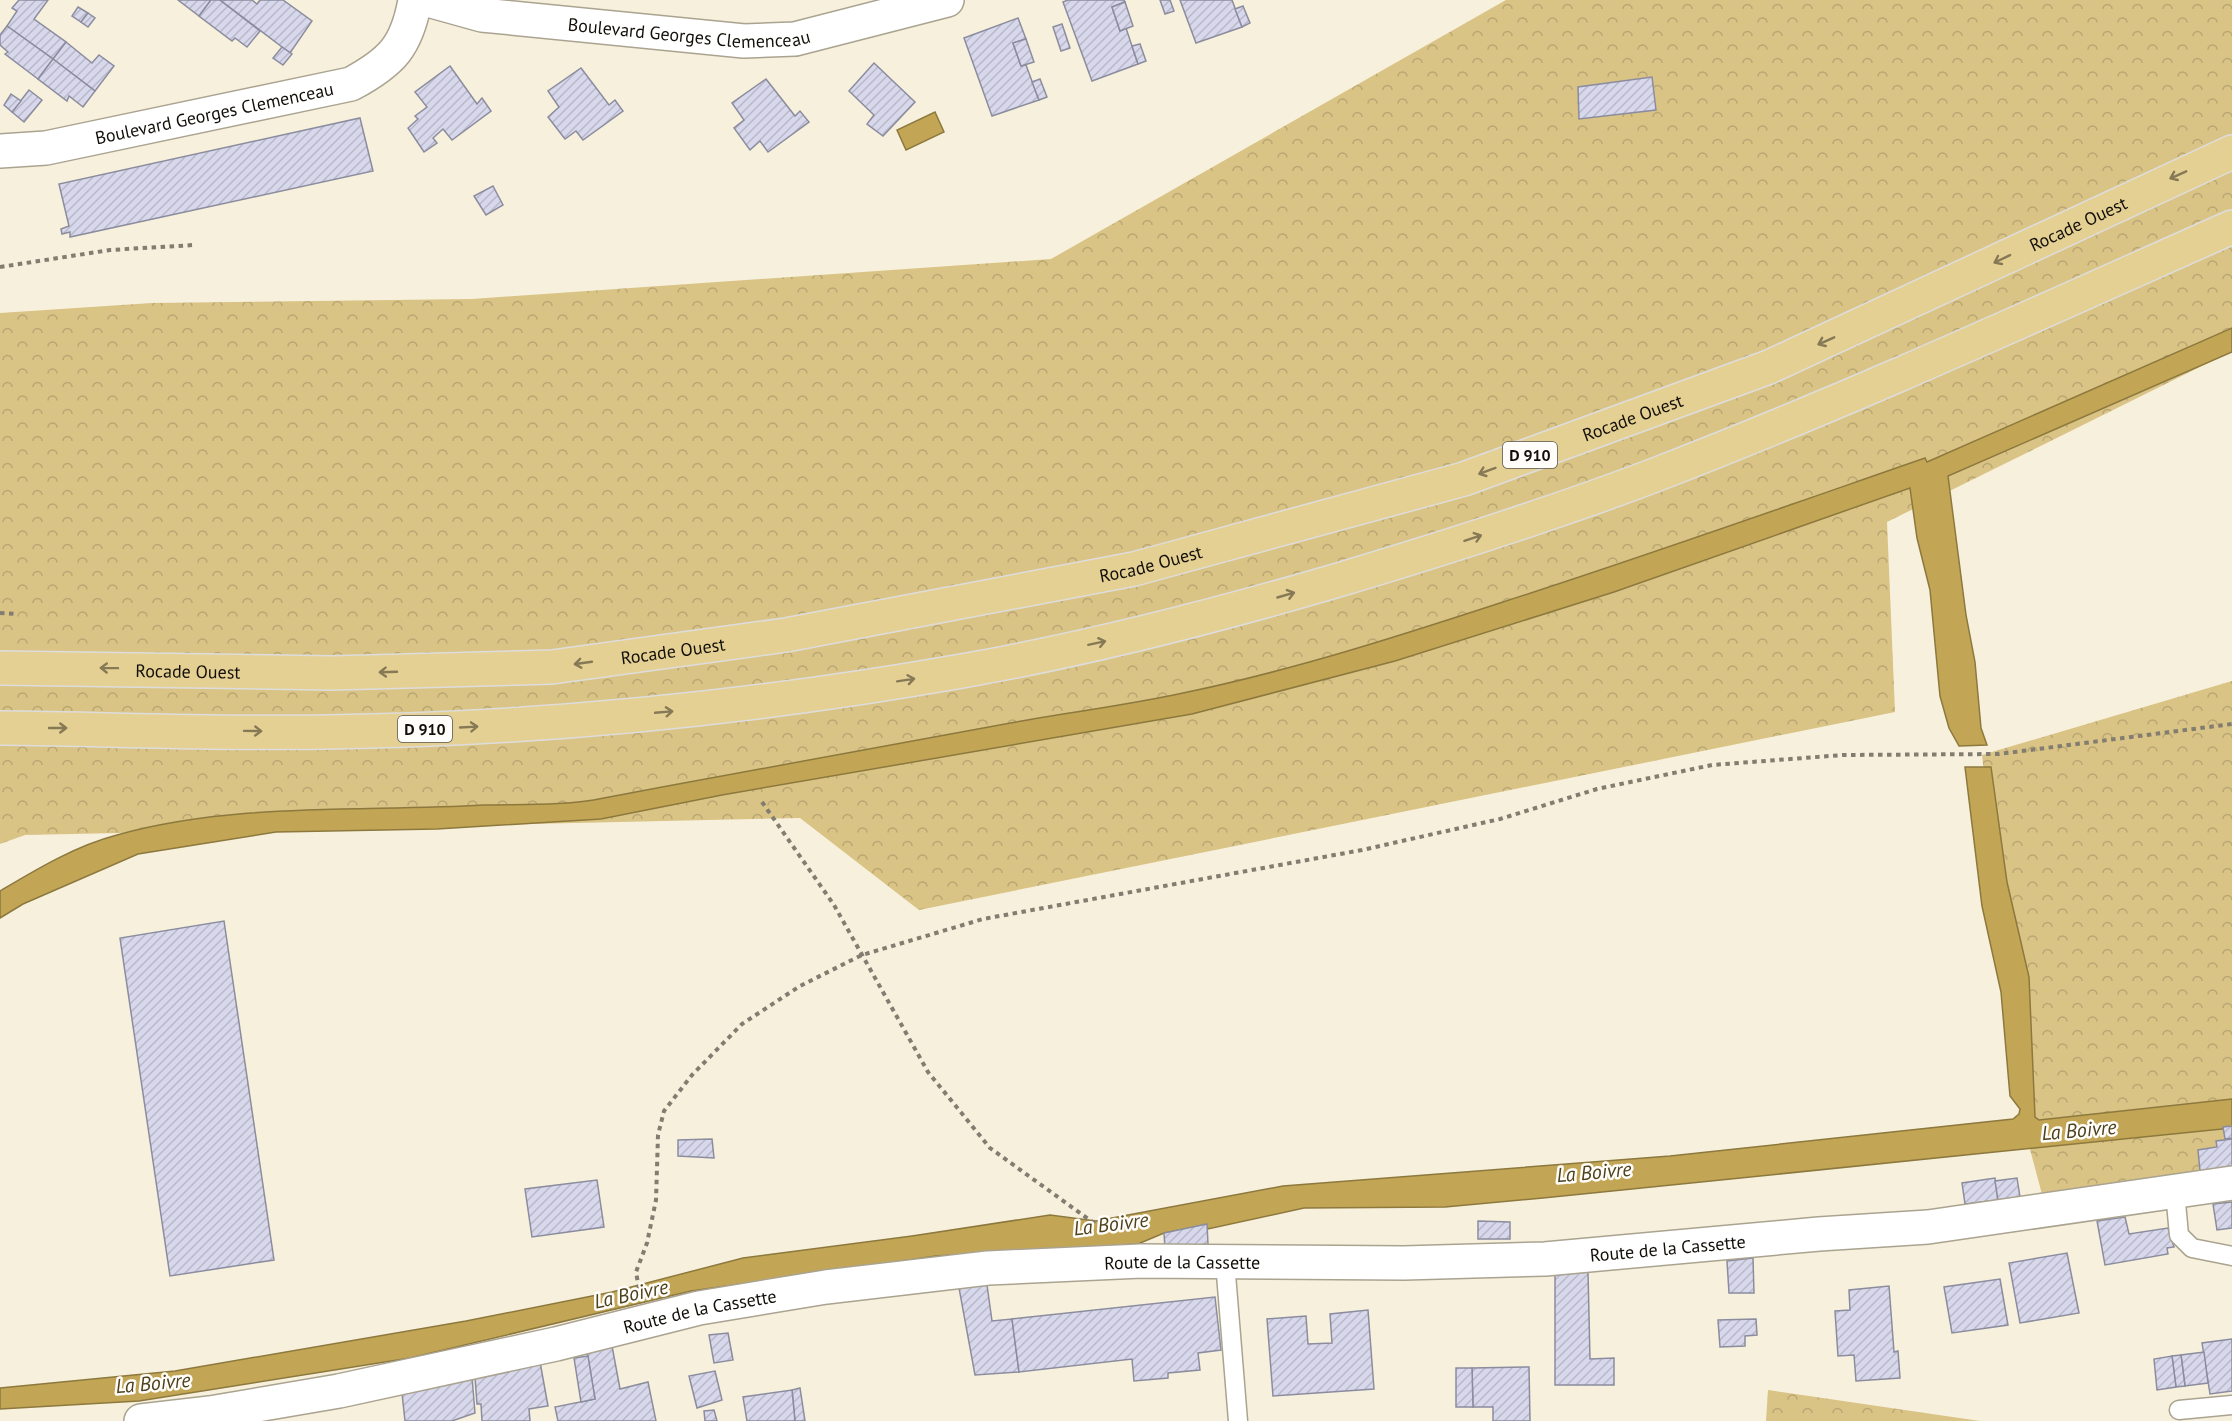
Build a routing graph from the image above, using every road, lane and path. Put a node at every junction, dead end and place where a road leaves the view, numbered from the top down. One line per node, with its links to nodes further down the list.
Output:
1 (415, 0): 4 (street, Boulevard Georges Clemenceau)
2 (428, 0): 3 (street, Boulevard Georges Clemenceau)
3 (947, 0)
4 (0, 151)
5 (2232, 152): 11 (main road, Rocade Ouest / D 910, one-way to 11)
6 (2232, 227): 13 (main road, D 910, one-way to 6)
7 (194, 245): 8 (path)
8 (0, 269)
9 (0, 614): 10 (path)
10 (16, 614)
11 (0, 668)
12 (2232, 724): 15 (path)
13 (0, 728)
14 (762, 802): 15 (path)
15 (862, 955): 18 (path); 21 (path)
16 (2232, 1183): 17 (street, Route de la Cassette)
17 (2175, 1192): 19 (lane); 20 (street, Route de la Cassette)
18 (1084, 1216)
19 (2232, 1256)
20 (1225, 1262): 24 (street, Route de la Cassette); 26 (lane)
21 (636, 1272)
22 (2232, 1405): 23 (lane)
23 (2180, 1410)
24 (233, 1415): 25 (street, Route de la Cassette)
25 (141, 1421)
26 (1238, 1421)

